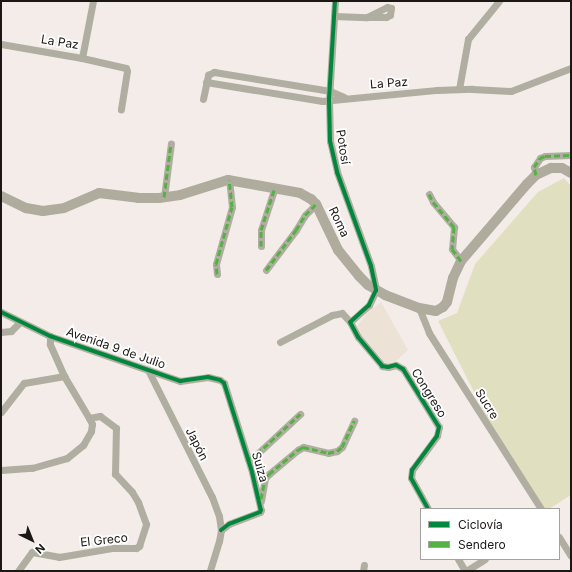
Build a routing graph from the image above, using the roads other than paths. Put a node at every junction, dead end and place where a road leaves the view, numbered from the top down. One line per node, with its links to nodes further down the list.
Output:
1 (93, 1): 7 (street, La Paz)
2 (335, 1): 4 (street, Potosí)
3 (499, 1): 10 (street)
4 (334, 16): 5 (street); 11 (street, Potosí)
5 (367, 17)
6 (1, 44): 7 (street, La Paz)
7 (82, 58): 15 (street)
8 (571, 68): 10 (street, La Paz)
9 (206, 82): 11 (street); 13 (street); 14 (street, La Paz)
10 (459, 89): 12 (street, La Paz)
11 (330, 91): 12 (street); 14 (street, Potosí)
12 (344, 97): 14 (street, La Paz)
13 (203, 99)
14 (329, 100): 30 (street, Potosí)
15 (122, 110)
16 (171, 142): 24 (street)
17 (571, 155): 19 (street)
18 (571, 173): 19 (main road)
19 (536, 175): 27 (main road, Roma)
20 (229, 180): 21 (main road, Roma); 24 (main road, Roma); 29 (street)
21 (274, 187): 25 (main road, Roma); 26 (street)
22 (429, 194): 27 (street)
23 (1, 196): 24 (main road, Roma)
24 (164, 197)
25 (316, 204): 28 (street); 30 (main road, Roma)
26 (261, 246)
27 (461, 261): 31 (main road, Roma)
28 (266, 270)
29 (217, 274)
30 (376, 290): 31 (main road, Roma); 34 (street)
31 (419, 308): 49 (street, Sucre)
32 (1, 312): 33 (street, Avenida 9 de Julio)
33 (20, 322): 35 (street); 36 (street, Avenida 9 de Julio)
34 (350, 322): 37 (street); 48 (street, Congreso)
35 (1, 332)
36 (50, 336): 38 (street, Avenida 9 de Julio); 39 (street)
37 (280, 342)
38 (148, 370): 40 (street, Avenida 9 de Julio); 50 (street, Japón)
39 (64, 376): 41 (street); 43 (street)
40 (226, 386): 45 (street, Suiza)
41 (1, 412)
42 (300, 414): 45 (street)
43 (90, 418): 46 (street); 55 (street, El Greco)
44 (354, 421): 47 (street)
45 (248, 459): 47 (street, Suiza)
46 (1, 470)
47 (260, 505): 50 (street)
48 (427, 508)
49 (540, 508)
50 (221, 530): 56 (street)
51 (560, 539): 52 (street)
52 (571, 556)
53 (459, 560): 57 (street)
54 (483, 560): 57 (street)
55 (18, 571)
56 (210, 571)
57 (466, 571)

